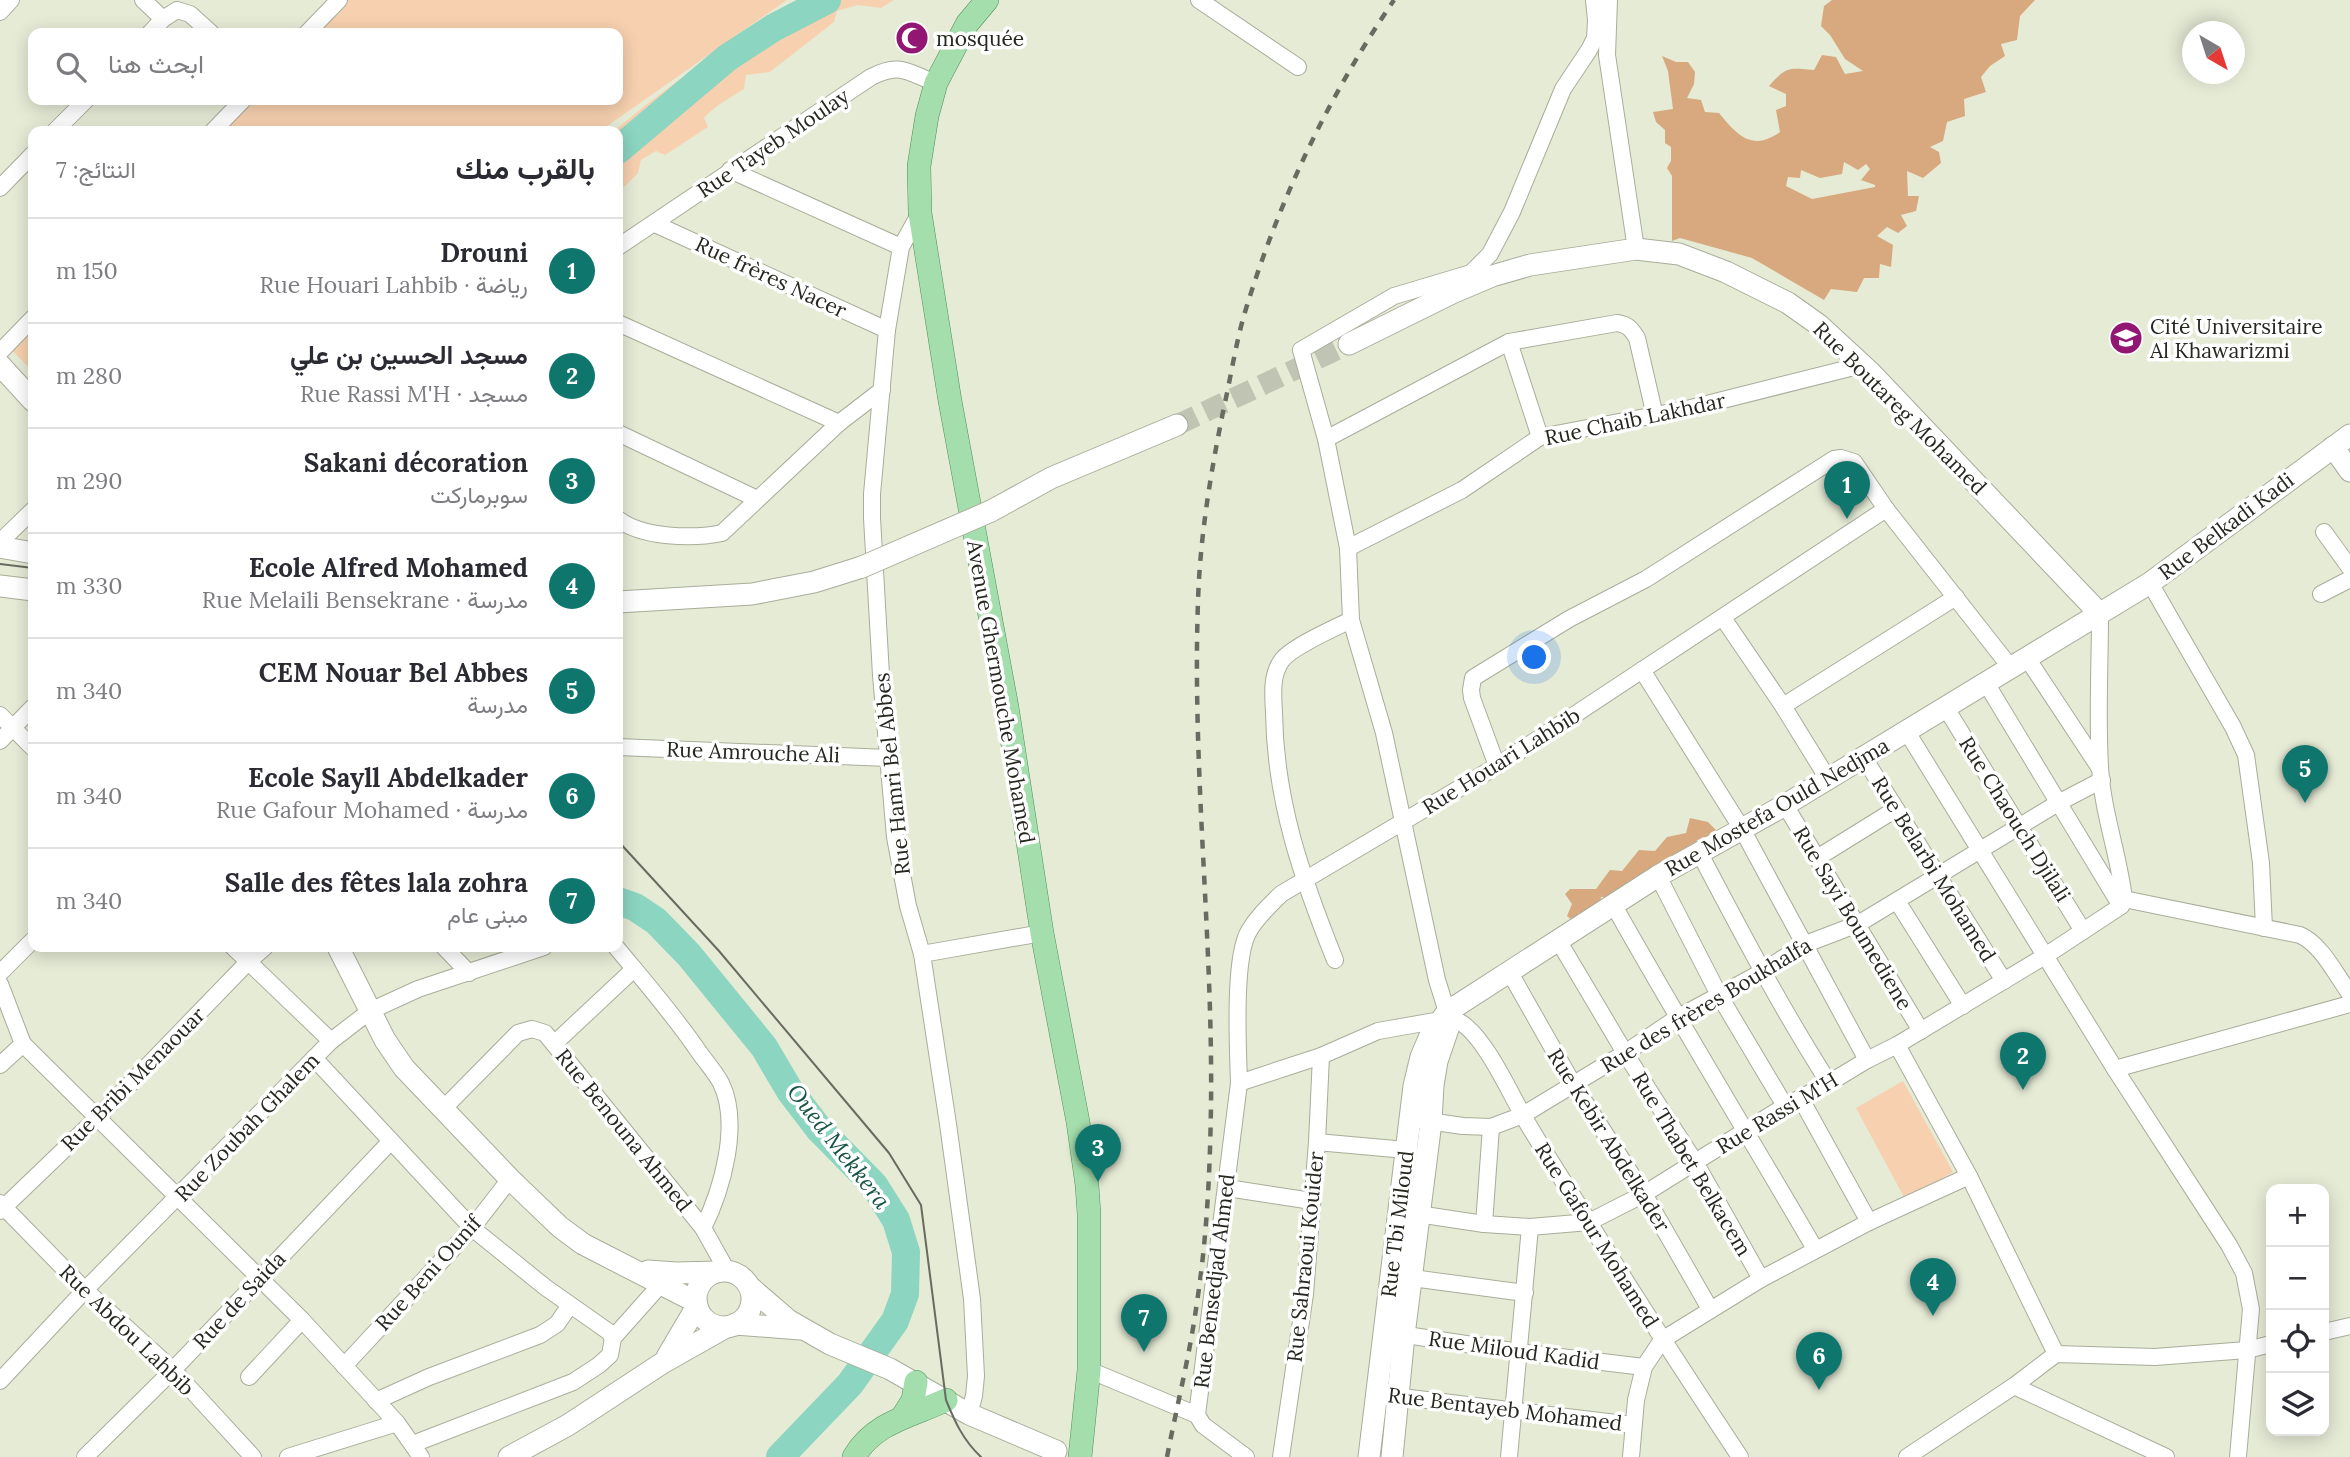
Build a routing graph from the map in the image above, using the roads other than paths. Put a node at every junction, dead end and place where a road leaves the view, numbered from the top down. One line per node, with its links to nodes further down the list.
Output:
1 (12, 0): 8 (street)
2 (143, 0): 9 (street)
3 (988, 0): 15 (main road, Avenue Ghermouche Mohamed)
4 (1594, 0): 13 (street)
5 (1609, 0): 13 (street)
6 (1202, 1): 14 (street)
7 (335, 2): 12 (street)
8 (0, 12)
9 (168, 16): 10 (street); 11 (street)
10 (155, 28)
11 (205, 28)
12 (312, 28)
13 (1598, 41): 28 (street); 44 (street)
14 (1298, 67)
15 (936, 83): 22 (street, Rue Tayeb Moulay); 24 (main road, Avenue Ghermouche Mohamed)
16 (81, 105): 18 (street)
17 (238, 105): 19 (street)
18 (60, 126)
19 (218, 126)
20 (28, 157): 21 (street)
21 (6, 170): 23 (street)
22 (730, 170): 25 (street, Rue Tayeb Moulay); 27 (street)
23 (0, 188)
24 (920, 213): 27 (street, Rue Hamri Bel Abbes); 101 (main road, Avenue Ghermouche Mohamed)
25 (655, 224): 26 (street, Rue Tayeb Moulay); 31 (street, Rue frères Nacer)
26 (623, 244)
27 (901, 247): 31 (street, Rue Hamri Bel Abbes)
28 (1636, 249): 33 (main road, Rue Boutareg Mohamed); 36 (main road, Rue Boutareg Mohamed)
29 (28, 323): 34 (street)
30 (623, 325): 40 (street)
31 (887, 330): 37 (street, Rue Hamri Bel Abbes)
32 (1509, 342): 39 (street); 43 (street); 44 (street)
33 (1349, 344)
34 (0, 352)
35 (0, 365): 38 (main road)
36 (1862, 365): 39 (street, Rue Chaib Lakhdar); 63 (main road, Rue Boutareg Mohamed)
37 (882, 390): 40 (street); 78 (street, Rue Hamri Bel Abbes)
38 (28, 396)
39 (1655, 416): 43 (street, Rue Chaib Lakhdar)
40 (839, 423): 47 (street)
41 (1177, 425): 62 (main road, bridge)
42 (623, 435): 47 (street)
43 (1540, 437): 53 (street, Rue Chaib Lakhdar)
44 (1326, 439): 53 (street)
45 (2341, 441): 46 (main road); 57 (main road, Rue Belkadi Kadi)
46 (2350, 471)
47 (757, 499): 50 (street)
48 (1886, 509): 61 (street); 64 (street, Rue Houari Lahbib); 80 (street)
49 (28, 515): 52 (street)
50 (623, 522)
51 (2324, 532): 55 (street)
52 (0, 545): 54 (main road)
53 (1348, 548): 65 (street)
54 (28, 552)
55 (2350, 568)
56 (2350, 579): 60 (street)
57 (2150, 583): 63 (main road, Rue Belkadi Kadi); 99 (street)
58 (0, 586): 59 (main road)
59 (28, 589)
60 (2321, 594)
61 (1956, 597): 66 (street); 69 (street)
62 (623, 603)
63 (2100, 614): 66 (main road, Rue Mostefa Ould Nedjma); 81 (street)
64 (1723, 618): 67 (street, Rue Houari Lahbib); 69 (street)
65 (1350, 620): 86 (street); 94 (street)
66 (2019, 663): 68 (main road, Rue Mostefa Ould Nedjma); 81 (street)
67 (1642, 670): 80 (street, Rue Houari Lahbib); 88 (street)
68 (1986, 683): 70 (main road, Rue Mostefa Ould Nedjma); 83 (street)
69 (1783, 706): 82 (street)
70 (1946, 708): 74 (main road, Rue Mostefa Ould Nedjma); 87 (street, Rue Chaouch Djilali)
71 (28, 712): 73 (street)
72 (0, 715): 73 (street)
73 (12, 728): 75 (street); 76 (street)
74 (1907, 732): 79 (main road, Rue Mostefa Ould Nedjma); 89 (street)
75 (0, 741)
76 (28, 743)
77 (623, 747): 78 (street, Rue Amrouche Ali)
78 (888, 758): 111 (street, Rue Hamri Bel Abbes)
79 (1864, 758): 82 (main road, Rue Mostefa Ould Nedjma); 85 (street, Rue Belarbi Mohamed)
80 (1497, 766): 86 (street, Rue Houari Lahbib)
81 (2101, 774): 83 (street, Rue des frères Boukhalfa); 96 (street)
82 (1828, 779): 84 (main road, Rue Mostefa Ould Nedjma)
83 (2058, 803): 87 (street, Rue des frères Boukhalfa); 96 (street)
84 (1785, 805): 88 (main road, Rue Mostefa Ould Nedjma); 91 (street, Rue Sayi Boumediene)
85 (1896, 809): 91 (street); 93 (street, Rue Belarbi Mohamed)
86 (1404, 821): 94 (street, Rue Houari Lahbib); 127 (street)
87 (2020, 826): 89 (street, Rue des frères Boukhalfa); 100 (street, Rue Chaouch Djilali)
88 (1742, 829): 90 (main road, Rue Mostefa Ould Nedjma); 104 (street)
89 (1980, 851): 93 (street, Rue des frères Boukhalfa); 112 (street)
90 (1699, 852): 92 (main road, Rue Mostefa Ould Nedjma); 117 (street)
91 (1817, 858): 98 (street, Rue Sayi Boumediene)
92 (1658, 876): 97 (main road, Rue Mostefa Ould Nedjma); 123 (street)
93 (1937, 877): 95 (street, Rue des frères Boukhalfa); 120 (street, Rue Belarbi Mohamed)
94 (1304, 882): 113 (street); 140 (street, Rue Houari Lahbib)
95 (1897, 901): 98 (street, Rue des frères Boukhalfa); 125 (street)
96 (2122, 902): 99 (street); 100 (street, Rue Rassi M'H)
97 (1613, 904): 102 (main road, Rue Mostefa Ould Nedjma); 128 (street)
98 (1857, 925): 104 (street, Rue des frères Boukhalfa); 129 (street, Rue Sayi Boumediene)
99 (2264, 928): 122 (street)
100 (2083, 931): 112 (street, Rue Rassi M'H)
101 (1042, 933): 111 (street); 200 (main road, Avenue Ghermouche Mohamed)
102 (1559, 940): 116 (main road, Rue Mostefa Ould Nedjma); 134 (street, Rue Thabet Belkacem)
103 (28, 945): 118 (street)
104 (1803, 945): 117 (street, Rue des frères Boukhalfa); 137 (street)
105 (238, 952): 114 (street)
106 (259, 952): 114 (street, Rue Bribi Menaouar)
107 (340, 952): 126 (main road)
108 (449, 952): 119 (street)
109 (530, 952): 119 (street, Rue Zoubah Ghalem)
110 (620, 952): 115 (street)
111 (922, 954): 210 (street, Rue Hamri Bel Abbes)
112 (2045, 956): 120 (street, Rue Rassi M'H); 139 (street)
113 (1335, 960)
114 (248, 962): 130 (street); 147 (street, Rue Bribi Menaouar)
115 (634, 969): 131 (street); 170 (street)
116 (1508, 971): 127 (main road, Rue Mostefa Ould Nedjma); 142 (street, Rue Kebir Abdelkader)
117 (1762, 972): 123 (street, Rue des frères Boukhalfa); 141 (street)
118 (0, 973)
119 (469, 973): 126 (street, Rue Zoubah Ghalem)
120 (2004, 981): 125 (street, Rue Rassi M'H)
121 (0, 984): 132 (street)
122 (2350, 994)
123 (1719, 995): 128 (street, Rue des frères Boukhalfa); 144 (street)
124 (2350, 1004): 139 (street)
125 (1962, 1006): 129 (street, Rue Rassi M'H)
126 (370, 1011): 130 (street, Rue Zoubah Ghalem); 145 (main road)
127 (1449, 1014): 135 (street); 146 (street, Rue Gafour Mohamed); 148 (main road, Rue Tbi Miloud); 149 (main road)
128 (1677, 1018): 134 (street, Rue des frères Boukhalfa); 151 (street)
129 (1921, 1031): 133 (street, Rue Rassi M'H)
130 (331, 1041): 136 (street, Rue Zoubah Ghalem)
131 (555, 1043): 145 (street, Rue Benouna Ahmed); 170 (street, Rue Benouna Ahmed)
132 (23, 1044): 138 (street); 147 (street)
133 (1897, 1045): 137 (street, Rue Rassi M'H); 156 (street)
134 (1625, 1053): 142 (street, Rue des frères Boukhalfa); 155 (street, Rue Thabet Belkacem)
135 (1321, 1056): 140 (street); 153 (street, Rue Sahraoui Kouider)
136 (314, 1058): 152 (street); 160 (street, Rue Zoubah Ghalem)
137 (1867, 1060): 141 (street, Rue Rassi M'H)
138 (0, 1065)
139 (2115, 1069): 193 (street)
140 (1239, 1083): 158 (street, Rue Bensedjad Ahmed)
141 (1829, 1083): 143 (street, Rue Rassi M'H)
142 (1573, 1084): 146 (street, Rue des frères Boukhalfa); 159 (street, Rue Kebir Abdelkader)
143 (1801, 1099): 144 (street, Rue Rassi M'H); 165 (street)
144 (1785, 1107): 151 (street, Rue Rassi M'H)
145 (444, 1108): 157 (main road)
146 (1523, 1115): 150 (street, Rue des frères Boukhalfa); 166 (street, Rue Gafour Mohamed)
147 (97, 1117): 160 (street); 162 (street, Rue Bribi Menaouar)
148 (1409, 1119): 149 (street, Rue des frères Boukhalfa); 154 (main road, Rue Tbi Miloud)
149 (1431, 1122): 150 (street, Rue des frères Boukhalfa); 164 (main road)
150 (1491, 1127): 167 (street)
151 (1745, 1129): 155 (street, Rue Rassi M'H); 171 (street)
152 (391, 1141): 168 (street); 174 (street, Rue de Saida)
153 (1317, 1142): 154 (street); 161 (street, Rue Sahraoui Kouider)
154 (1406, 1150): 163 (main road, Rue Tbi Miloud)
155 (1695, 1162): 159 (street, Rue Rassi M'H); 176 (street, Rue Thabet Belkacem)
156 (1969, 1176): 165 (street); 195 (street)
157 (510, 1179): 168 (street, Rue Beni Ounif); 172 (main road)
158 (1227, 1188): 161 (street); 211 (street, Rue Bensedjad Ahmed)
159 (1644, 1194): 166 (street, Rue Rassi M'H); 183 (street, Rue Kebir Abdelkader)
160 (178, 1198): 174 (street); 179 (street, Rue Zoubah Ghalem)
161 (1312, 1201): 224 (street, Rue Sahraoui Kouider)
162 (1, 1207): 179 (street, Rue Abdou Lahbib)
163 (1399, 1211): 164 (street, Rue Rassi M'H); 189 (main road, Rue Tbi Miloud)
164 (1421, 1214): 167 (street, Rue Rassi M'H); 175 (main road)
165 (1869, 1222): 171 (street)
166 (1589, 1223): 169 (street, Rue Rassi M'H); 191 (street, Rue Gafour Mohamed)
167 (1484, 1224): 169 (street, Rue Rassi M'H)
168 (472, 1227): 182 (street); 197 (street, Rue Beni Ounif)
169 (1531, 1227): 180 (street)
170 (703, 1228): 173 (street, Rue Benouna Ahmed)
171 (1815, 1249): 176 (street)
172 (635, 1269): 173 (main road); 177 (main road)
173 (722, 1271): 178 (main road); 181 (main road)
174 (259, 1277): 184 (street); 199 (street, Rue de Saida)
175 (1412, 1278): 180 (street); 189 (main road)
176 (1760, 1279): 183 (street)
177 (661, 1284): 181 (main road); 190 (street)
178 (751, 1288): 185 (main road); 187 (main road)
179 (85, 1290): 199 (street, Rue Abdou Lahbib); 202 (street, Rue Zoubah Ghalem)
180 (1525, 1293): 194 (street)
181 (697, 1304): 185 (main road); 196 (main road)
182 (570, 1305): 190 (street); 208 (street)
183 (1710, 1309): 191 (street)
184 (302, 1320): 197 (street); 201 (street)
185 (731, 1325): 187 (main road); 196 (main road)
186 (2350, 1325): 188 (street)
187 (802, 1329): 203 (main road)
188 (2329, 1331)
189 (1394, 1334): 194 (street, Rue Miloud Kadid); 205 (main road, Rue Tbi Miloud); 206 (main road)
190 (613, 1338): 215 (street)
191 (1662, 1340): 198 (street); 228 (street, Rue Gafour Mohamed)
192 (2266, 1345): 193 (street)
193 (2247, 1350): 195 (street); 231 (street)
194 (1519, 1352): 198 (street, Rue Miloud Kadid); 209 (street)
195 (2056, 1354): 204 (street)
196 (664, 1362): 221 (main road)
197 (344, 1366): 208 (street)
198 (1644, 1367): 214 (street)
199 (173, 1370): 218 (street, Rue de Saida); 219 (street, Rue Abdou Lahbib)
200 (1089, 1370): 211 (street); 216 (main road, Avenue Ghermouche Mohamed)
201 (249, 1377)
202 (0, 1381)
203 (916, 1382): 207 (main road); 212 (main road)
204 (2014, 1386): 229 (street); 230 (street)
205 (1377, 1394): 206 (street, Rue Bentayeb Mohamed); 217 (main road, Rue Tbi Miloud)
206 (1399, 1397): 209 (street, Rue Bentayeb Mohamed); 225 (main road)
207 (946, 1400): 210 (main road); 212 (main road)
208 (376, 1401): 213 (street)
209 (1515, 1412): 214 (street, Rue Bentayeb Mohamed); 226 (street)
210 (969, 1414): 216 (main road)
211 (1197, 1415): 223 (street, Rue Bensedjad Ahmed)
212 (904, 1416): 222 (main road)
213 (397, 1423): 215 (street); 220 (street)
214 (1633, 1425): 227 (street)
215 (417, 1451)
216 (1078, 1454)
217 (1369, 1456): 225 (street)
218 (85, 1457)
219 (253, 1457)
220 (288, 1457)
221 (509, 1457)
222 (854, 1457)
223 (1246, 1457)
224 (1281, 1457)
225 (1392, 1457)
226 (1509, 1457)
227 (1631, 1457)
228 (1740, 1457)
229 (1907, 1457)
230 (2166, 1457)
231 (2238, 1457)

